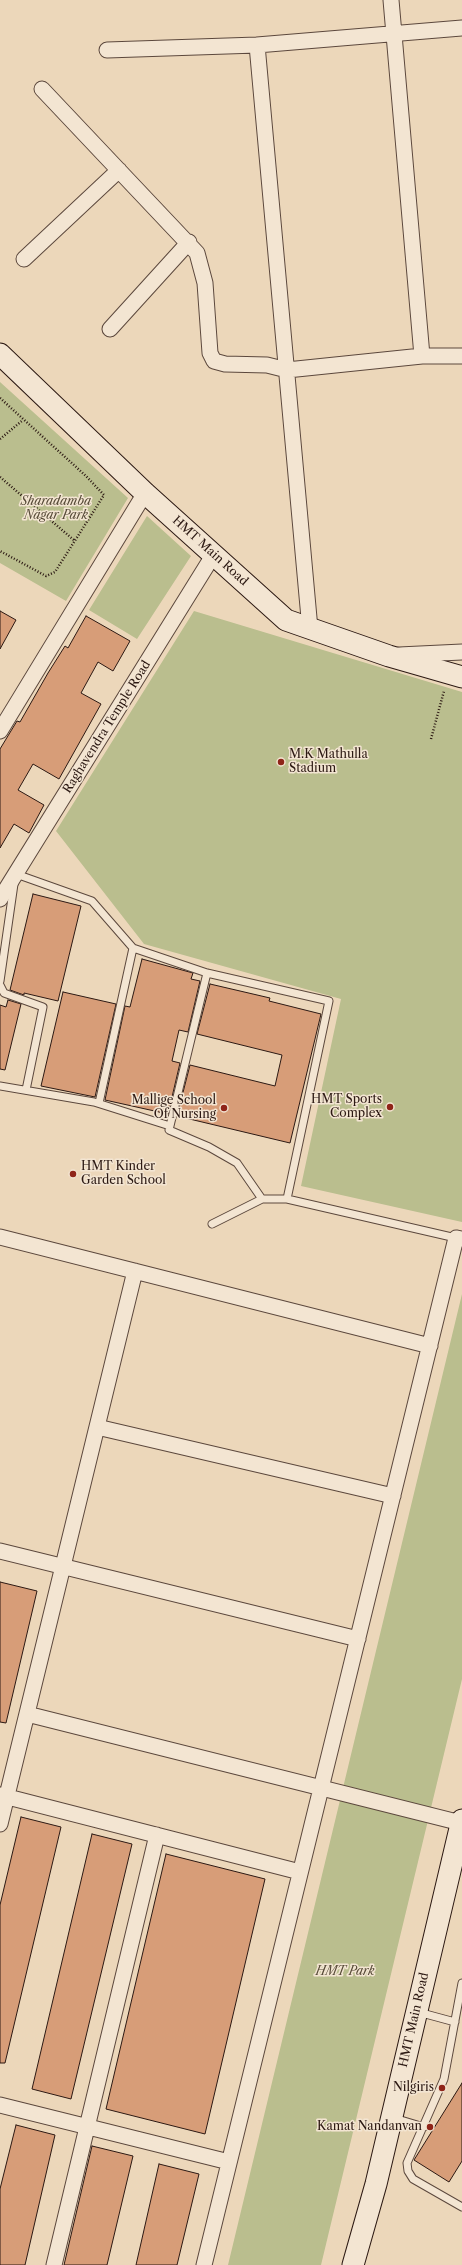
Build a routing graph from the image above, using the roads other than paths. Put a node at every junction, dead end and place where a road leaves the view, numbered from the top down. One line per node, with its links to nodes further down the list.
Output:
1 (391, 0): 3 (street)
2 (462, 28): 3 (street)
3 (393, 35): 4 (street); 12 (street)
4 (257, 45): 5 (street); 14 (street)
5 (107, 50)
6 (42, 89): 7 (street)
7 (119, 170): 8 (street); 9 (street)
8 (189, 242): 10 (street); 14 (street)
9 (24, 258)
10 (110, 329)
11 (0, 354): 15 (street, HMT Main Road)
12 (422, 356): 13 (street); 14 (street)
13 (462, 356)
14 (287, 370): 17 (street)
15 (145, 492): 16 (street, HMT Main Road); 21 (street)
16 (214, 554): 17 (street, HMT Main Road); 22 (street, Raghavendra Temple Road)
17 (310, 629): 19 (street, HMT Main Road)
18 (462, 652): 19 (street)
19 (389, 656): 20 (street, HMT Main Road)
20 (455, 675)
21 (0, 731)
22 (16, 873): 23 (street, Raghavendra Temple Road); 24 (lane); 26 (lane)
23 (0, 899)
24 (133, 948): 25 (lane); 30 (lane)
25 (207, 973): 31 (lane); 32 (lane)
26 (0, 981)
27 (0, 985): 29 (lane)
28 (0, 1086): 29 (lane)
29 (26, 1090): 30 (lane)
30 (99, 1103): 31 (lane)
31 (170, 1126): 33 (lane)
32 (287, 1199): 33 (lane); 36 (lane)
33 (262, 1200): 34 (lane)
34 (212, 1224)
35 (0, 1237): 37 (street)
36 (459, 1238): 38 (street)
37 (135, 1271): 38 (street); 39 (street)
38 (430, 1346): 40 (street)
39 (97, 1427): 40 (street); 42 (street)
40 (393, 1496): 43 (street)
41 (0, 1551): 42 (street)
42 (63, 1566): 43 (street); 44 (street)
43 (358, 1639): 45 (street)
44 (27, 1714): 45 (street); 46 (street)
45 (321, 1787): 47 (street); 50 (street)
46 (3, 1796): 48 (street); 49 (street)
47 (462, 1822): 52 (street, HMT Main Road)
48 (0, 1824)
49 (157, 1835): 50 (street); 56 (street)
50 (300, 1872): 58 (street)
51 (462, 1983): 53 (lane)
52 (416, 2012): 53 (lane); 55 (street, HMT Main Road)
53 (455, 2022): 57 (lane)
54 (0, 2105): 56 (street)
55 (391, 2117): 57 (lane); 62 (street, HMT Main Road)
56 (87, 2126): 58 (street); 60 (street)
57 (424, 2127): 59 (lane)
58 (229, 2162): 61 (street)
59 (462, 2207)
60 (54, 2265)
61 (204, 2265)
62 (353, 2265)

